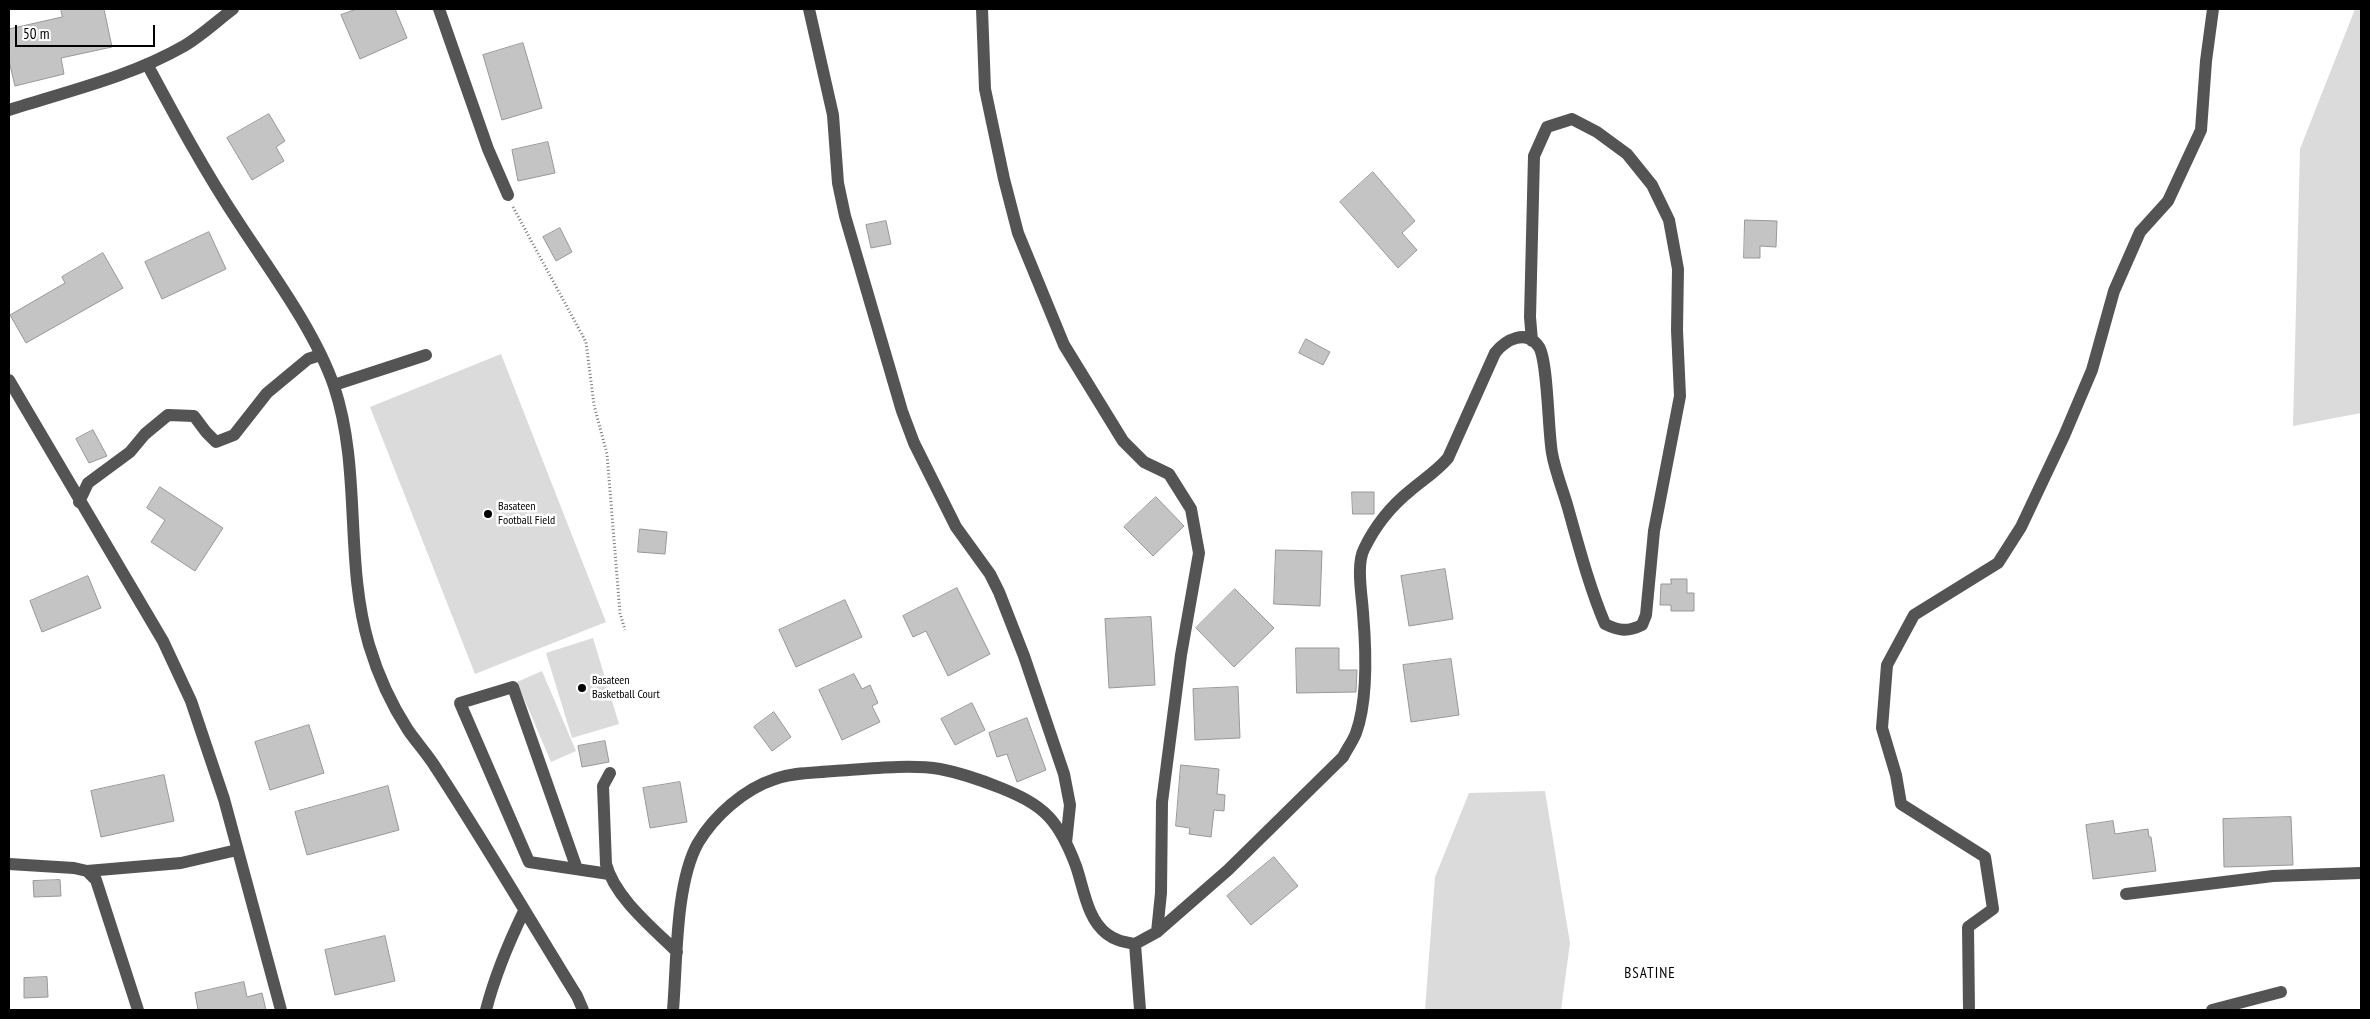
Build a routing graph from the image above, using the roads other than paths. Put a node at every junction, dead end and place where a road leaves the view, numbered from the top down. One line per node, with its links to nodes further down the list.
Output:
1 (233, 9): 6 (street)
2 (439, 9): 8 (street)
3 (808, 9): 16 (street)
4 (982, 9): 25 (street)
5 (2213, 9): 35 (street)
6 (147, 64): 7 (street); 10 (street)
7 (9, 110)
8 (508, 195)
9 (1532, 341): 9 (street); 25 (street)
10 (320, 355): 13 (street); 14 (street)
11 (426, 355): 13 (street)
12 (9, 380): 14 (street)
13 (334, 385): 24 (street)
14 (79, 502): 17 (street)
15 (610, 773): 22 (street)
16 (1066, 843): 26 (street); 27 (street)
17 (237, 850): 20 (street); 30 (street)
18 (9, 864): 20 (street)
19 (577, 869): 19 (street); 22 (street)
20 (87, 871): 29 (street)
21 (2361, 873): 23 (street)
22 (609, 874): 27 (street)
23 (2126, 894)
24 (524, 912): 31 (street); 32 (street)
25 (1157, 932): 26 (street)
26 (1135, 944): 34 (street)
27 (677, 952): 33 (street)
28 (2281, 992): 36 (street)
29 (138, 1010)
30 (281, 1010)
31 (486, 1010)
32 (583, 1010)
33 (673, 1010)
34 (1140, 1010)
35 (1969, 1010)
36 (2212, 1010)

